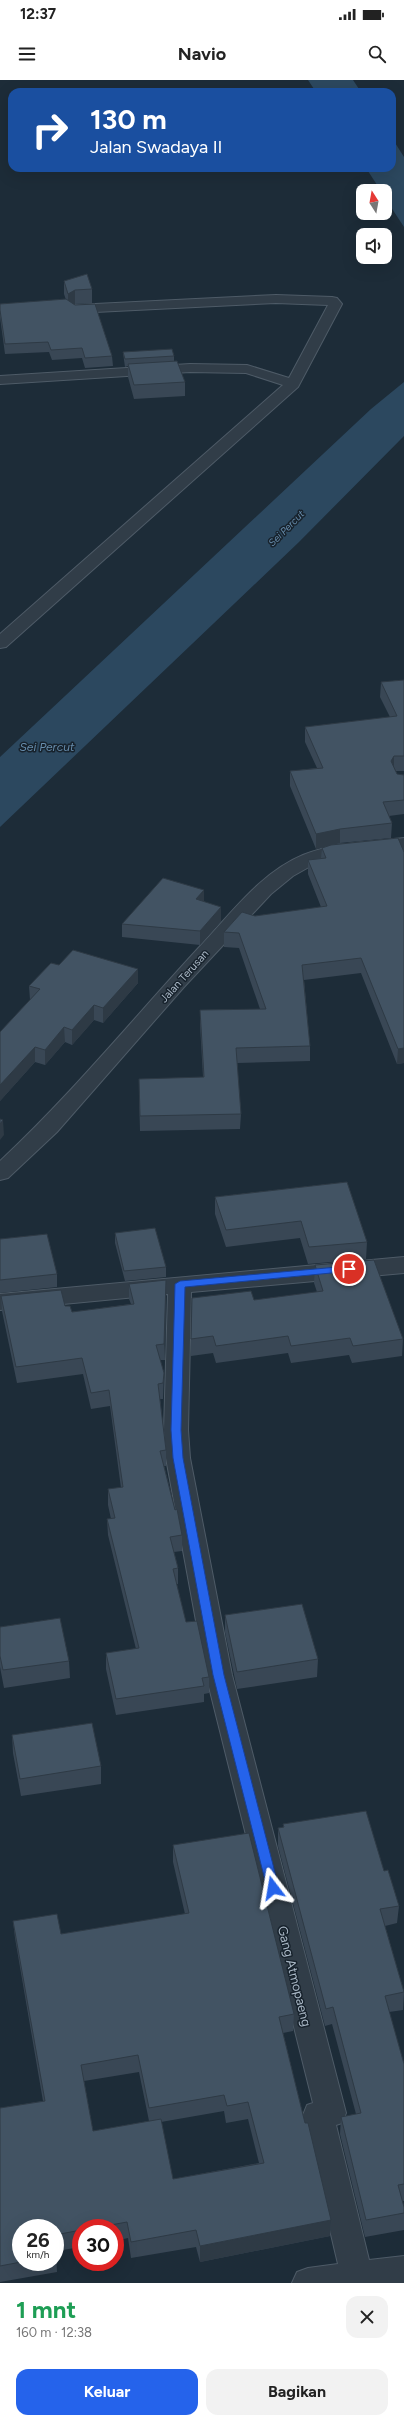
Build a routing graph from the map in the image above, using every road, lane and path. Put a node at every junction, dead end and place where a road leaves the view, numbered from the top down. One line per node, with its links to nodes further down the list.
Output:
1 (75, 310): 3 (street)
2 (0, 380): 3 (street)
3 (293, 384): 4 (street)
4 (0, 643)
5 (404, 844): 6 (street, Jalan Terusan)
6 (0, 1173)
7 (404, 1265): 8 (street)
8 (180, 1284): 9 (street); 11 (street, Gang Atmopaeng)
9 (0, 1302)
10 (404, 2271): 11 (street)
11 (357, 2276): 12 (street)
12 (308, 2283)

